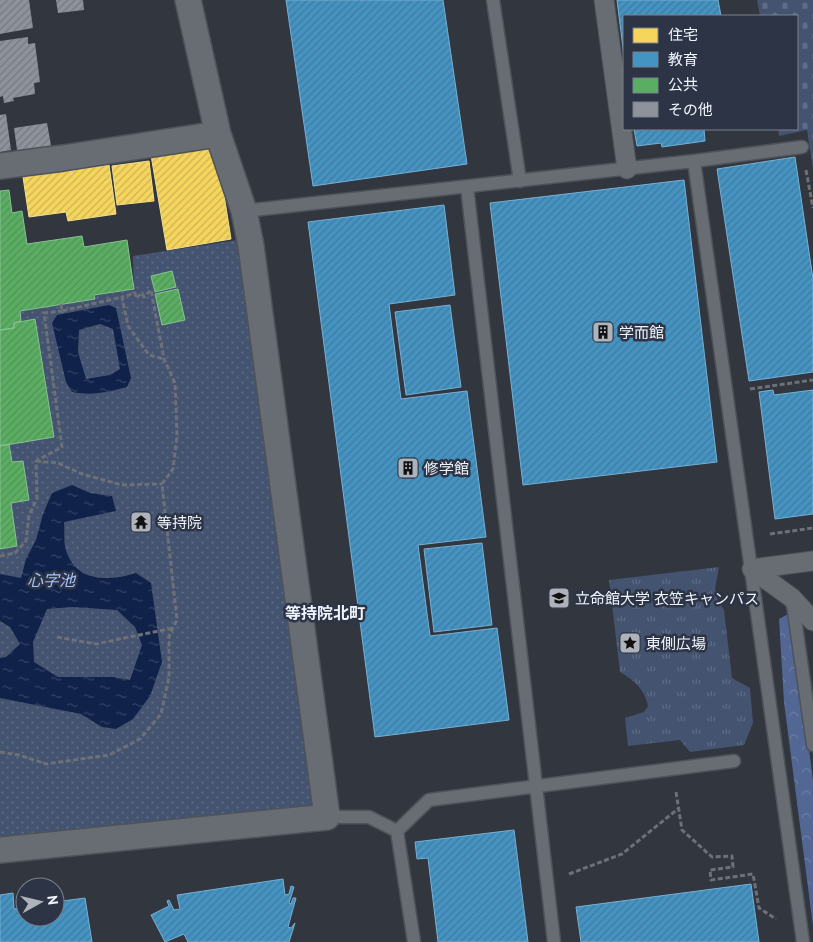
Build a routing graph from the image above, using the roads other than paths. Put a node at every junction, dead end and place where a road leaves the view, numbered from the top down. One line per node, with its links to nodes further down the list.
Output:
1 (188, 0): 4 (street)
2 (494, 0): 9 (lane)
3 (604, 0): 8 (street)
4 (218, 134): 7 (street); 11 (street)
5 (802, 147): 6 (lane)
6 (694, 161): 8 (lane); 13 (lane)
7 (0, 166)
8 (627, 169): 9 (lane)
9 (520, 181): 10 (lane)
10 (467, 186): 11 (lane); 18 (lane)
11 (244, 211): 19 (street)
12 (813, 561): 13 (street)
13 (752, 569): 14 (street); 24 (lane)
14 (792, 598): 15 (street); 16 (lane)
15 (813, 621)
16 (813, 745)
17 (734, 761): 18 (lane)
18 (536, 787): 20 (lane); 23 (lane)
19 (327, 817): 20 (lane); 21 (street)
20 (397, 831): 22 (lane)
21 (0, 850)
22 (414, 942)
23 (554, 942)
24 (803, 942)

